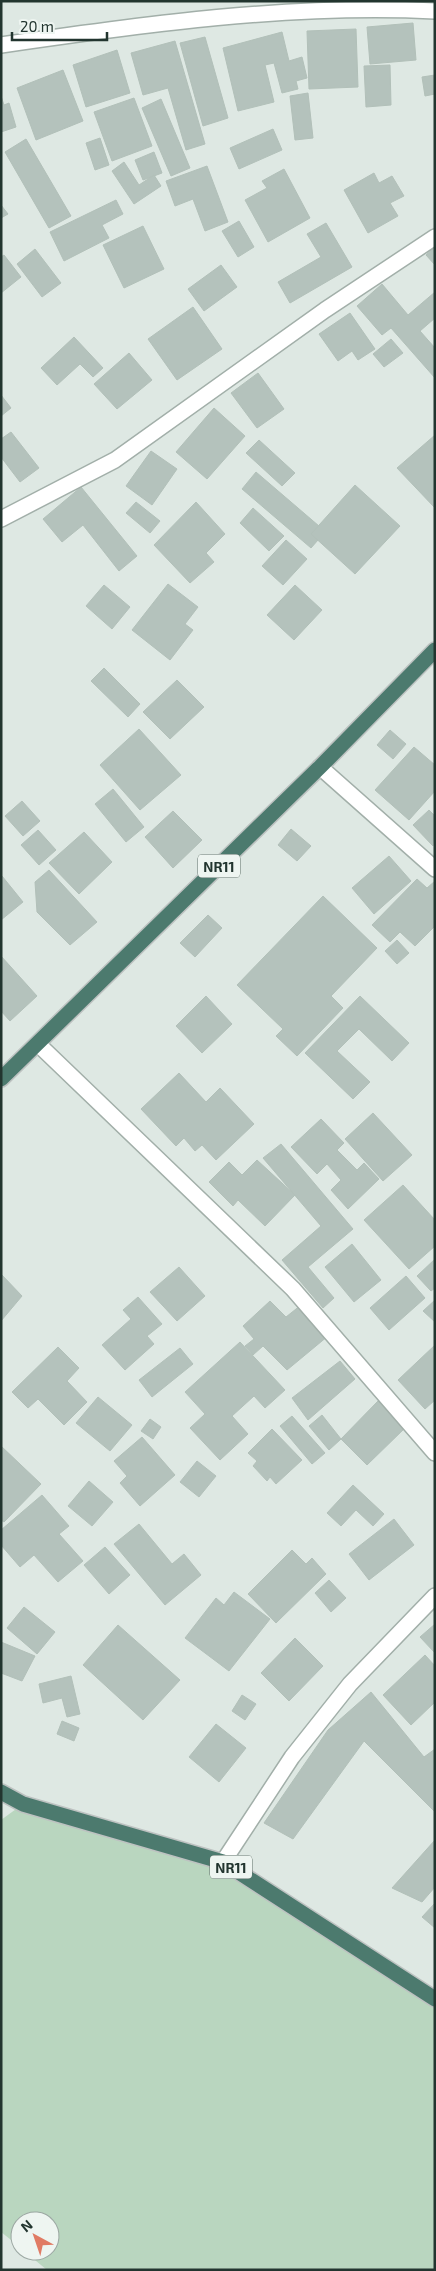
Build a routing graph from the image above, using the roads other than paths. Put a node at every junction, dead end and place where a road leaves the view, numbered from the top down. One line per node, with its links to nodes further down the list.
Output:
1 (258, 8): 2 (street); 3 (street)
2 (435, 10)
3 (1, 45)
4 (435, 237): 5 (street)
5 (1, 519)
6 (435, 650): 7 (highway, NR11)
7 (320, 767): 8 (street); 9 (highway, NR11)
8 (435, 869)
9 (38, 1044): 10 (highway, NR11); 11 (street)
10 (1, 1079)
11 (435, 1453)
12 (435, 1596): 14 (street)
13 (1, 1792): 14 (highway, NR11)
14 (223, 1862): 15 (highway, NR11)
15 (435, 2000)

